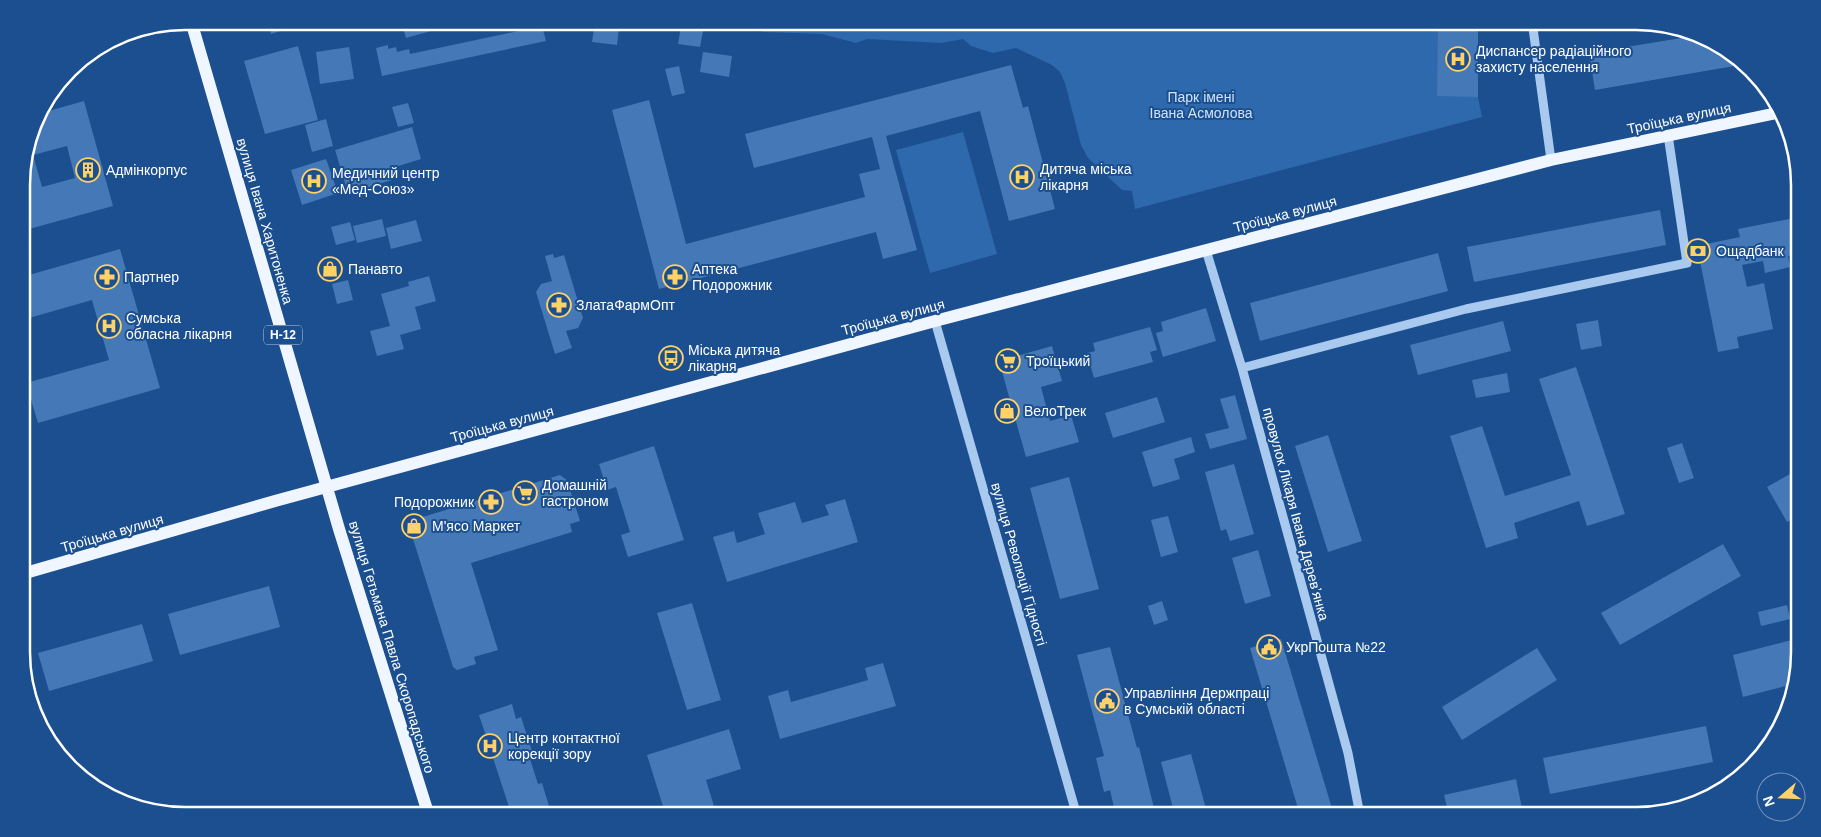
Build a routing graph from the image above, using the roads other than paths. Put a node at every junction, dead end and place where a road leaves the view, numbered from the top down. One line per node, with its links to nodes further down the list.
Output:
1 (194, 30): 9 (main road, вулиця Івана Харитоненка / Н-12)
2 (1533, 30): 5 (street)
3 (1773, 114): 4 (main road, Троїцька вулиця)
4 (1668, 135): 5 (main road, Троїцька вулиця); 8 (street)
5 (1551, 160): 6 (main road, Троїцька вулиця)
6 (1206, 250): 7 (main road, Троїцька вулиця); 8 (street, провулок Лікаря Івана Деревʼянка)
7 (936, 321): 9 (main road, Троїцька вулиця); 12 (street, вулиця Революції Гідності)
8 (1242, 368): 13 (street, провулок Лікаря Івана Деревʼянка)
9 (327, 486): 10 (main road, Троїцька вулиця); 11 (main road, вулиця Гетьмана Павла Скоропадського)
10 (30, 572)
11 (426, 807)
12 (1074, 807)
13 (1358, 807)

